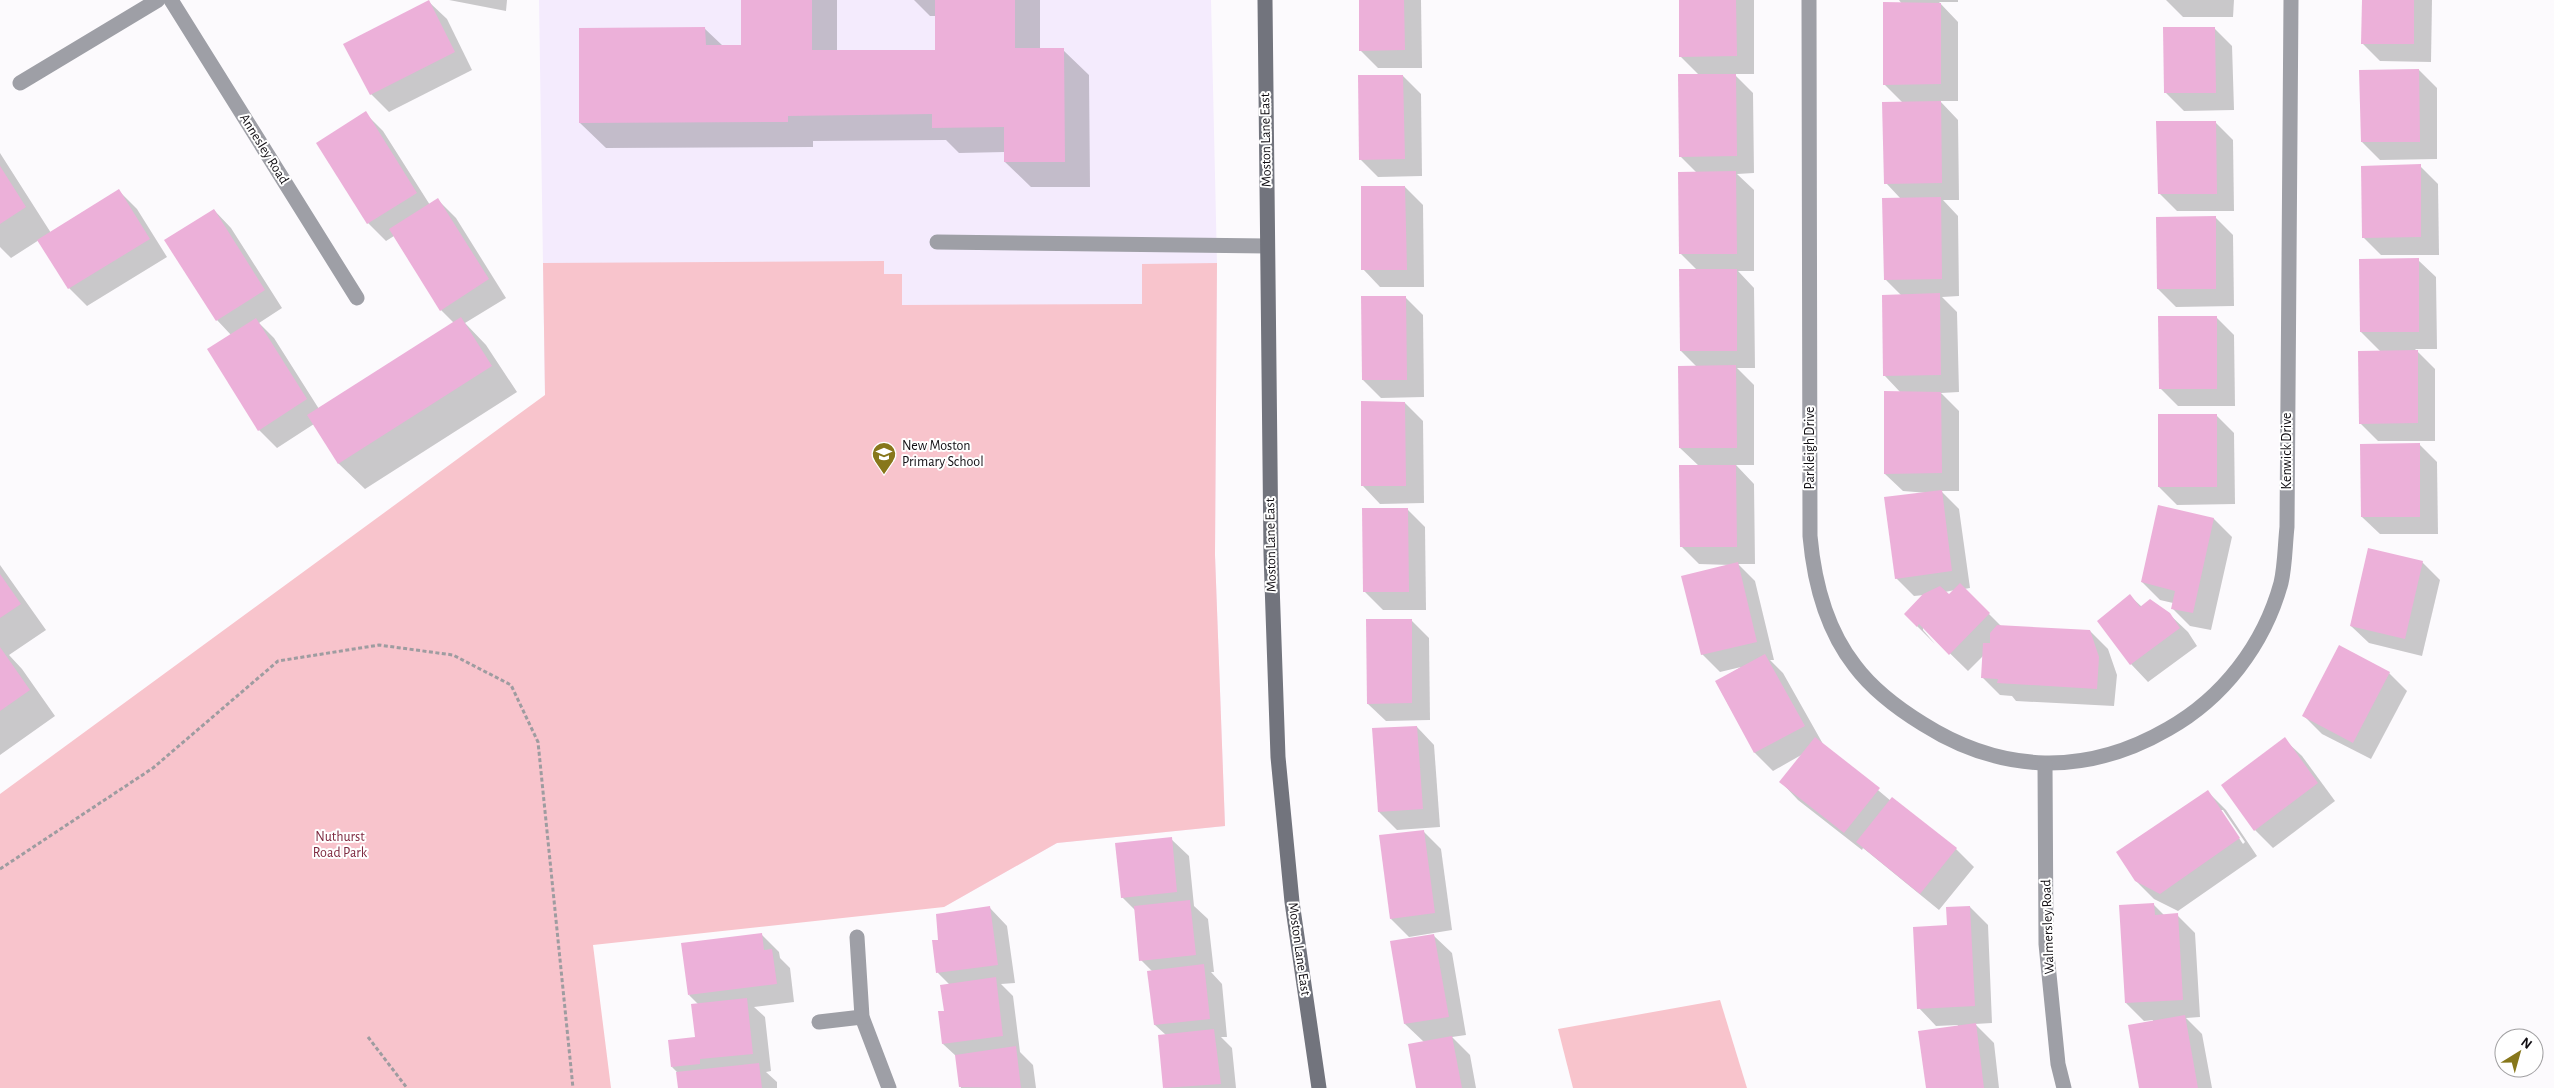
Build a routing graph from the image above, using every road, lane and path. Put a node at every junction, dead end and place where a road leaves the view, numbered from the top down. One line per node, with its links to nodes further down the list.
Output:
1 (158, 0): 6 (street)
2 (171, 0): 9 (street, Annesley Road)
3 (1265, 0): 8 (street, Moston Lane East)
4 (1809, 0): 10 (street, Parkleigh Drive)
5 (2291, 0): 10 (street, Kenwick Drive)
6 (20, 83)
7 (937, 242): 8 (street)
8 (1267, 246): 19 (street, Moston Lane East)
9 (357, 298)
10 (2045, 764): 20 (street, Walmersley Road)
11 (0, 869): 17 (path)
12 (857, 937): 13 (street)
13 (862, 1017): 14 (street); 18 (street)
14 (819, 1022)
15 (368, 1037): 16 (path)
16 (407, 1088)
17 (573, 1088)
18 (889, 1088)
19 (1319, 1088)
20 (2064, 1088)

